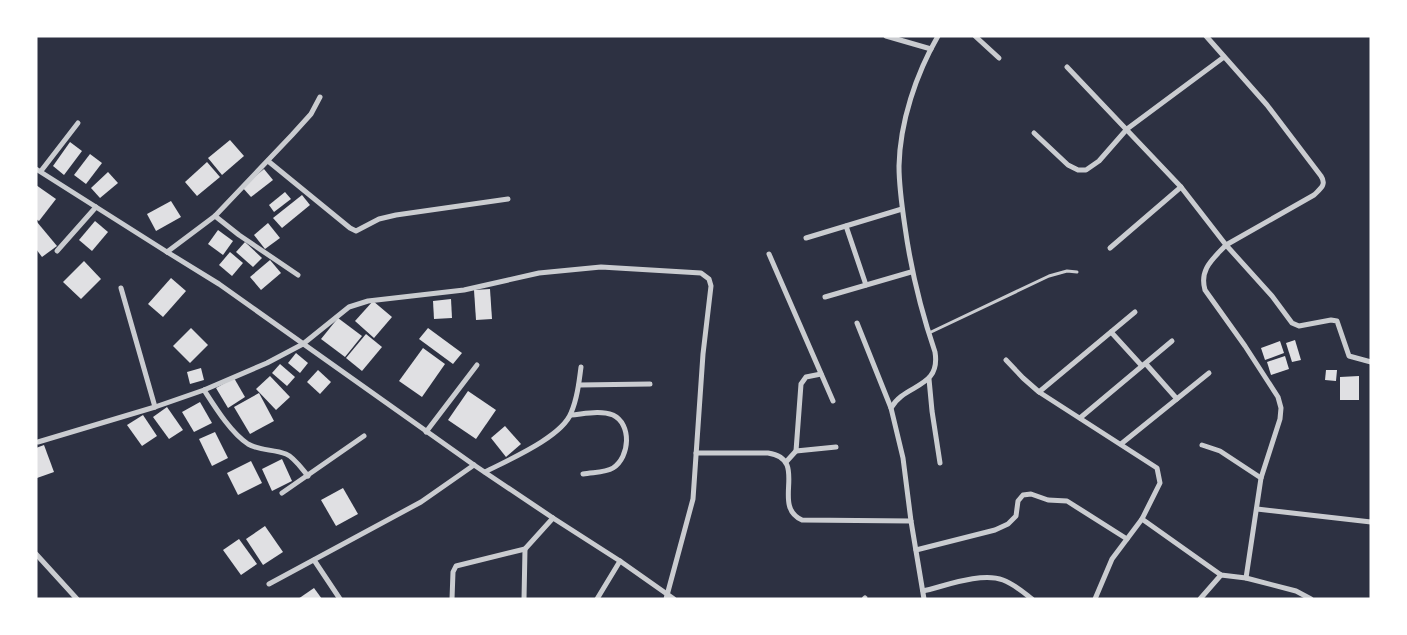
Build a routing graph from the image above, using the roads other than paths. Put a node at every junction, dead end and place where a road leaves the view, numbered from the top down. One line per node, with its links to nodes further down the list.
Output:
1 (886, 36): 5 (street)
2 (938, 36): 5 (street)
3 (975, 36): 7 (street)
4 (1206, 36): 6 (street)
5 (931, 49): 18 (street)
6 (1224, 57): 11 (street); 22 (street)
7 (999, 58)
8 (1067, 67): 11 (street)
9 (320, 97): 13 (street)
10 (78, 123): 14 (street)
11 (1127, 129): 12 (street); 15 (street)
12 (1034, 133)
13 (268, 161): 16 (street); 19 (street)
14 (38, 170): 17 (street)
15 (1181, 187): 22 (street); 23 (street)
16 (508, 199)
17 (96, 207): 24 (street); 25 (street)
18 (902, 208): 20 (street); 27 (street)
19 (215, 216): 25 (street); 29 (street)
20 (846, 226): 21 (street); 30 (street)
21 (806, 238)
22 (1226, 244): 40 (street); 71 (street)
23 (1110, 248)
24 (57, 251)
25 (167, 252): 38 (street)
26 (768, 254): 45 (street)
27 (912, 272): 30 (street); 36 (street)
28 (1078, 272): 36 (lane)
29 (298, 275)
30 (866, 285): 32 (street)
31 (121, 288): 53 (street)
32 (825, 297)
33 (1135, 312): 35 (street)
34 (857, 323): 54 (street)
35 (1111, 332): 42 (street); 50 (street)
36 (929, 333): 46 (street)
37 (1172, 342): 42 (street)
38 (303, 344): 49 (street); 57 (street); 64 (street)
39 (1006, 360): 50 (street)
40 (1371, 362)
41 (477, 365): 57 (street)
42 (1144, 365): 51 (street); 56 (street)
43 (581, 367): 48 (street)
44 (1209, 373): 51 (street)
45 (821, 374): 52 (street); 63 (street)
46 (929, 378): 54 (street); 66 (street)
47 (650, 384): 48 (street)
48 (579, 385): 55 (street)
49 (204, 390): 53 (street); 70 (street)
50 (1039, 392): 56 (street)
51 (1177, 399): 60 (street)
52 (834, 401)
53 (155, 407): 59 (street)
54 (890, 408): 76 (street)
55 (571, 415): 68 (street); 69 (street)
56 (1080, 418): 60 (street)
57 (426, 432): 67 (street)
58 (364, 436): 70 (street)
59 (38, 442)
60 (1121, 444): 75 (street)
61 (1202, 445): 71 (street)
62 (836, 447): 63 (street)
63 (796, 452): 65 (street)
64 (696, 453): 65 (street); 88 (street)
65 (786, 462): 76 (street)
66 (940, 463)
67 (474, 465): 68 (street); 82 (street)
68 (485, 472): 74 (street)
69 (583, 474)
70 (308, 476): 72 (street)
71 (1261, 478): 73 (street)
72 (282, 494)
73 (1258, 509): 77 (street); 85 (street)
74 (553, 518): 79 (street); 83 (street)
75 (1142, 519): 78 (street); 84 (street)
76 (911, 520): 80 (street)
77 (1371, 522)
78 (1127, 538): 80 (street); 97 (street)
79 (525, 550): 91 (street); 92 (street)
80 (916, 550): 87 (street)
81 (36, 554): 89 (street)
82 (314, 560): 86 (street); 90 (street)
83 (620, 561): 88 (street); 93 (street)
84 (1221, 575): 85 (street); 98 (street)
85 (1246, 578): 99 (street)
86 (269, 584)
87 (923, 591): 95 (street); 96 (street)
88 (667, 597): 94 (street)
89 (76, 598)
90 (340, 599)
91 (452, 599)
92 (524, 599)
93 (597, 599)
94 (674, 599)
95 (924, 599)
96 (1032, 599)
97 (1095, 599)
98 (1200, 599)
99 (1311, 599)

